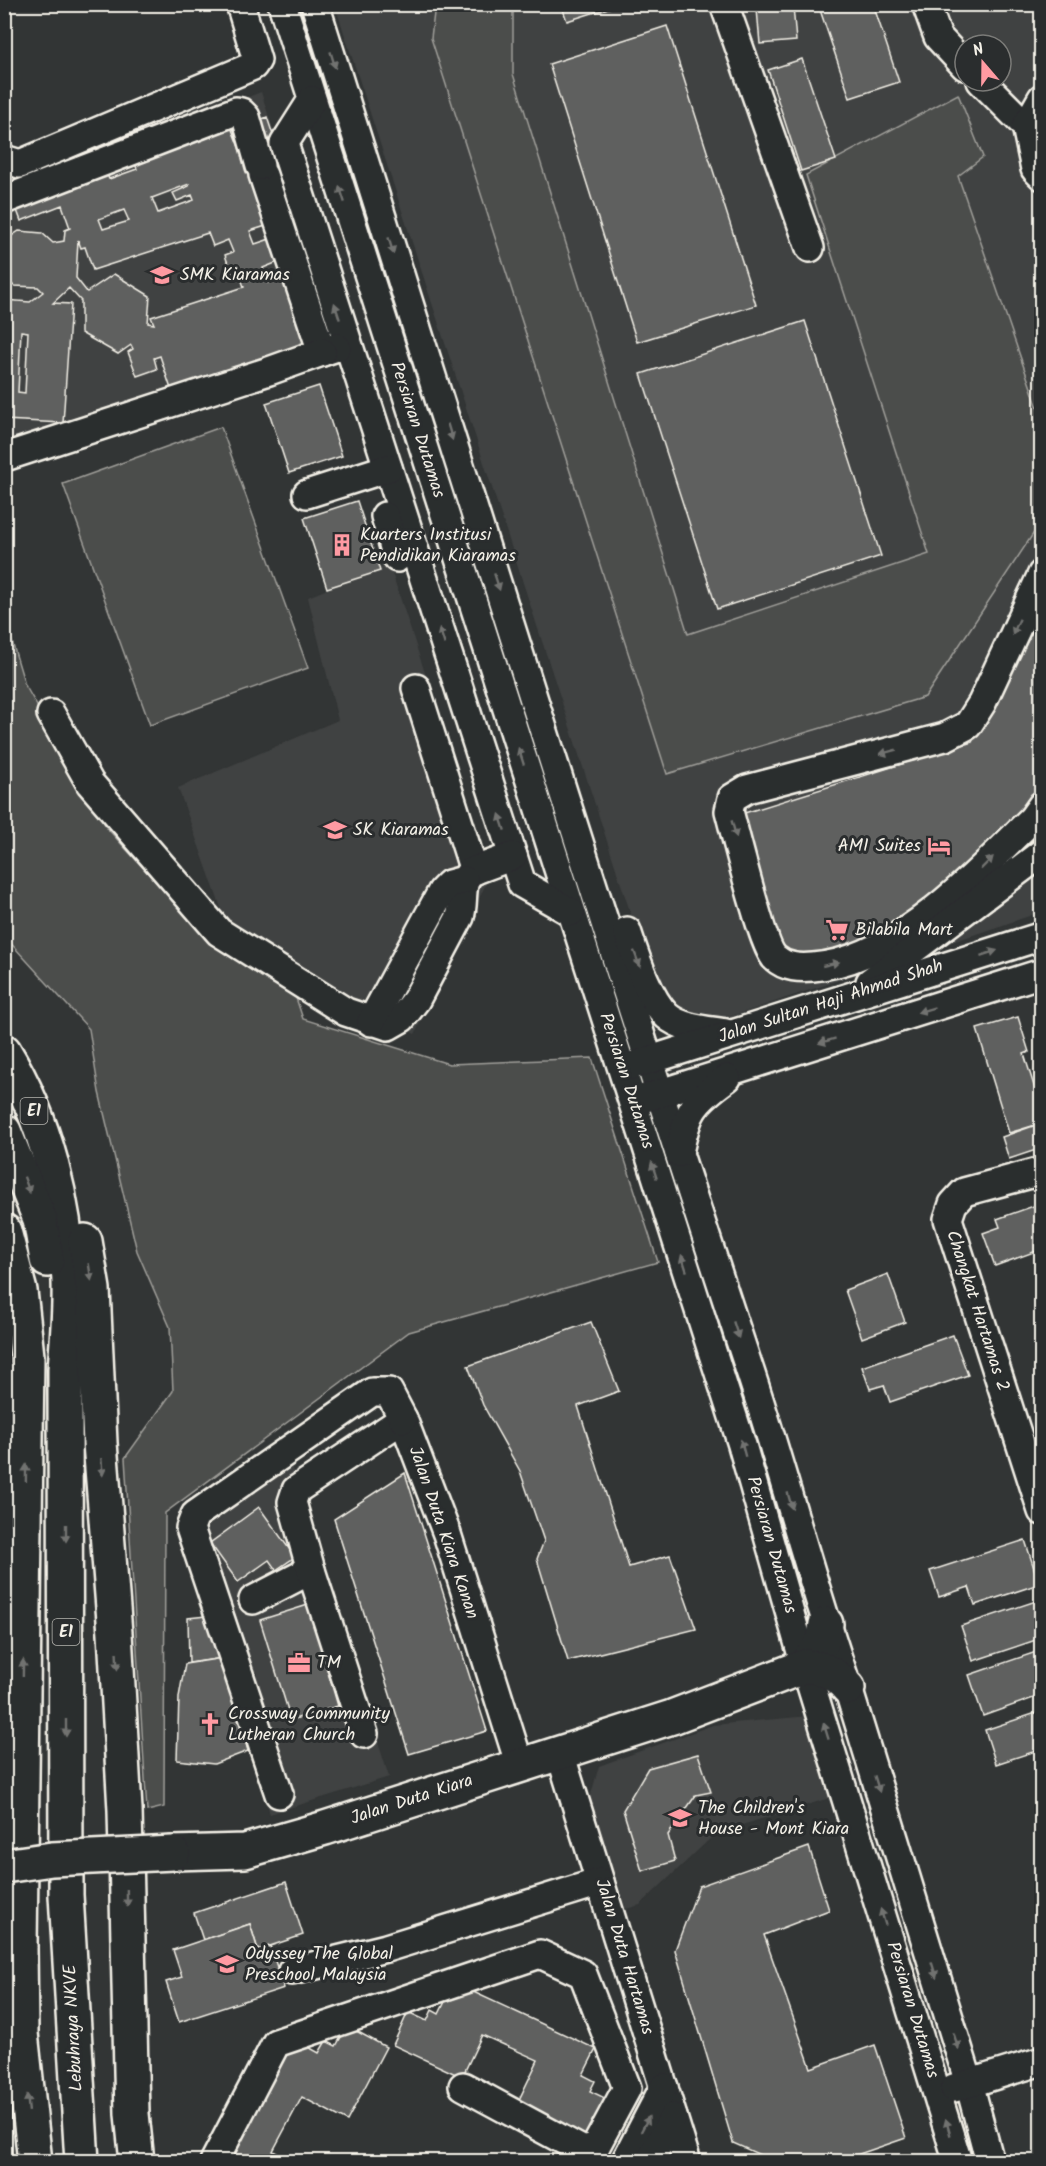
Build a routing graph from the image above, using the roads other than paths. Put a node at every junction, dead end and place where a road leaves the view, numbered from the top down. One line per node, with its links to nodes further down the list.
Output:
1 (240, 4): 11 (street)
2 (282, 4): 9 (street, Persiaran Dutamas)
3 (315, 4): 24 (street, Persiaran Dutamas, one-way to 24)
4 (724, 4): 14 (street)
5 (927, 4): 6 (street)
6 (953, 53)
7 (993, 93): 10 (street)
8 (1041, 98): 10 (street)
9 (312, 100): 15 (street, one-way to 9); 29 (street, Persiaran Dutamas, one-way to 9)
10 (1026, 126): 12 (street)
11 (4, 159)
12 (1041, 177)
13 (4, 200): 15 (street)
14 (810, 248)
15 (334, 348): 16 (street); 17 (street)
16 (4, 454)
17 (380, 470): 18 (street); 19 (street); 26 (street, one-way to 17)
18 (307, 494)
19 (397, 558)
20 (1041, 574): 30 (street, one-way to 30)
21 (416, 688): 27 (street)
22 (51, 714): 27 (street)
23 (1041, 805): 28 (street, one-way to 23)
24 (570, 811): 35 (street, one-way to 35); 37 (street, Persiaran Dutamas)
25 (1041, 853): 28 (street)
26 (513, 856): 27 (street); 29 (street)
27 (469, 875)
28 (964, 900): 30 (street); 32 (street)
29 (571, 912): 39 (street, Persiaran Dutamas)
30 (933, 923): 34 (street)
31 (1041, 936): 32 (street, Jalan Sultan Haji Ahmad Shah, one-way to 31)
32 (955, 963): 34 (street, Jalan Sultan Haji Ahmad Shah)
33 (1041, 973): 38 (street, Jalan Sultan Haji Ahmad Shah, one-way to 38)
34 (849, 997): 35 (street, Jalan Sultan Haji Ahmad Shah)
35 (733, 1034): 37 (street, Jalan Sultan Haji Ahmad Shah)
36 (4, 1051): 45 (main road, E1)
37 (649, 1060): 39 (street, Jalan Sultan Haji Ahmad Shah); 40 (street, Persiaran Dutamas)
38 (742, 1068): 40 (street, Jalan Sultan Haji Ahmad Shah); 43 (street)
39 (622, 1069): 41 (street, Persiaran Dutamas)
40 (660, 1094): 41 (street, Jalan Sultan Haji Ahmad Shah); 43 (street, Persiaran Dutamas)
41 (632, 1102): 55 (street, Persiaran Dutamas, one-way to 41)
42 (4, 1131): 48 (main road, one-way to 48)
43 (679, 1155): 54 (street, Persiaran Dutamas, one-way to 54)
44 (1041, 1171): 51 (street, Changkat Hartamas 2)
45 (53, 1175): 48 (main road, E1); 73 (main road, one-way to 73)
46 (4, 1231): 49 (main road)
47 (4, 1337): 49 (main road)
48 (65, 1369): 72 (main road, Lebuhraya NKVE / E1, one-way to 72)
49 (27, 1381): 71 (main road, one-way to 49)
50 (403, 1419): 52 (street, Jalan Duta Kiara Kanan); 59 (street, Jalan Duta Kiara Kanan); 60 (street)
51 (1041, 1511)
52 (311, 1570): 53 (street); 57 (street, Jalan Duta Kiara Kanan)
53 (253, 1600)
54 (826, 1624): 55 (main road); 56 (street, Persiaran Dutamas)
55 (805, 1666): 56 (main road); 58 (main road, Jalan Duta Kiara); 68 (street, Persiaran Dutamas, one-way to 55)
56 (848, 1688): 65 (street, Persiaran Dutamas, one-way to 65)
57 (364, 1734)
58 (560, 1754): 59 (main road, Jalan Duta Kiara); 62 (street, Jalan Duta Hartamas)
59 (518, 1759): 61 (main road, Jalan Duta Kiara, bridge)
60 (279, 1794)
61 (4, 1866)
62 (600, 1882): 63 (street); 67 (street, Jalan Duta Hartamas)
63 (292, 1971)
64 (1032, 2064): 65 (street); 70 (street)
65 (969, 2083): 68 (street); 70 (street, Persiaran Dutamas)
66 (463, 2086): 74 (street)
67 (664, 2087): 69 (street, Jalan Duta Hartamas); 75 (street, one-way to 67)
68 (938, 2093): 78 (street, Persiaran Dutamas, one-way to 68)
69 (673, 2117): 76 (street); 77 (street, Jalan Duta Hartamas)
70 (980, 2122): 79 (street, Persiaran Dutamas)
71 (35, 2162)
72 (82, 2162)
73 (137, 2162)
74 (214, 2162)
75 (625, 2162)
76 (649, 2162)
77 (687, 2162)
78 (958, 2162)
79 (990, 2162)

